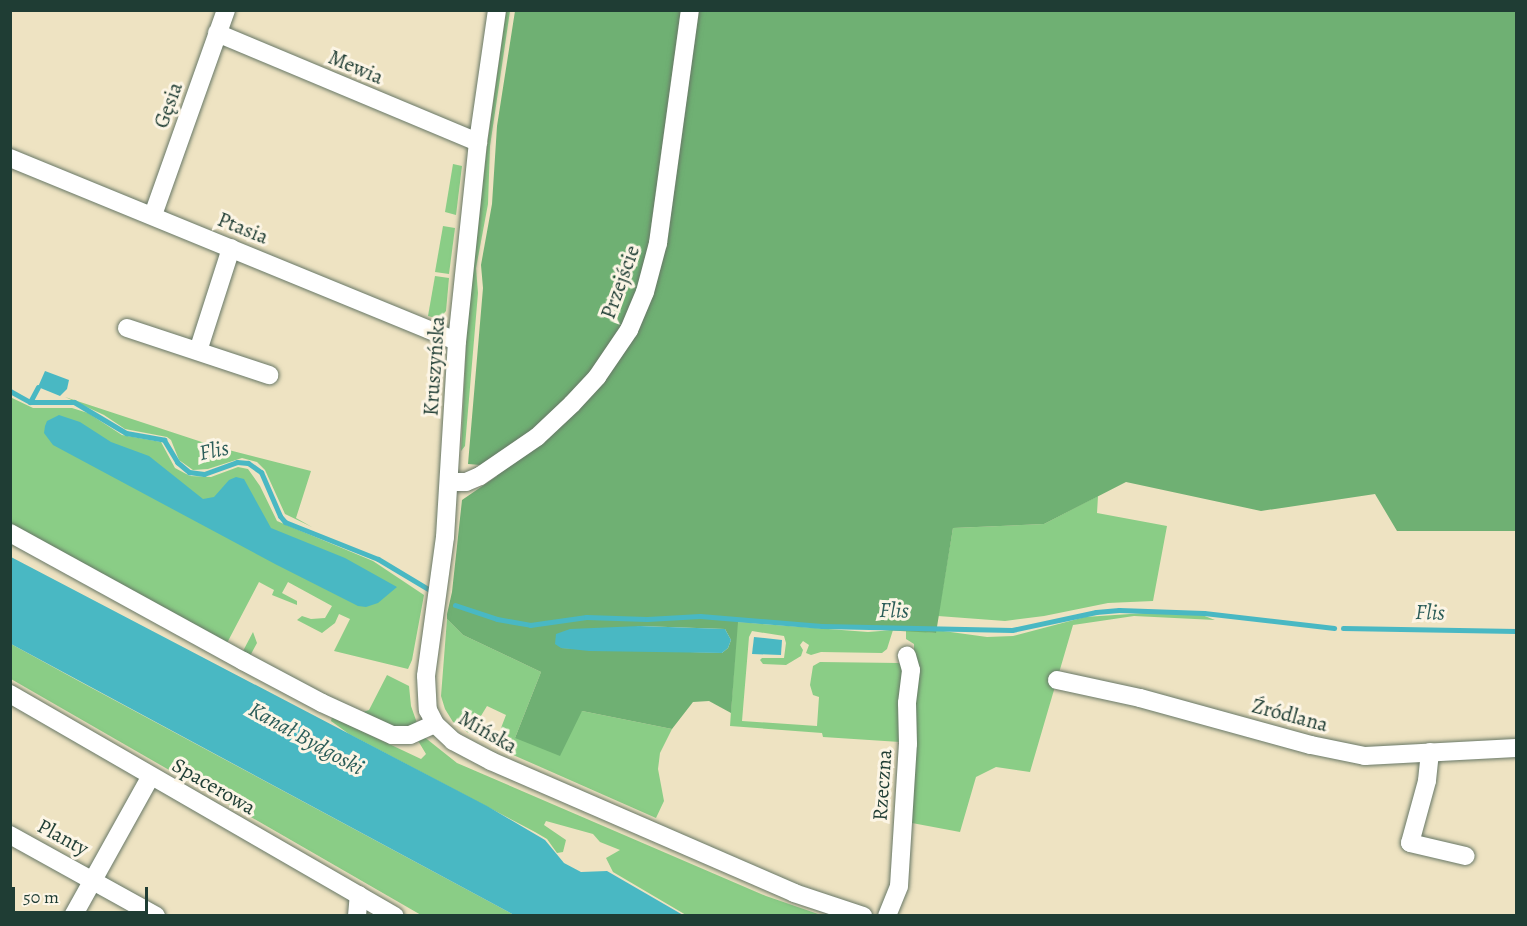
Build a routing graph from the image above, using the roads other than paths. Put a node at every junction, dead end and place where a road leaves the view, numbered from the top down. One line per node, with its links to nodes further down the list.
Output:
1 (226, 10): 4 (street, Gęsia)
2 (497, 10): 5 (street, Kruszyńska)
3 (690, 10): 13 (street, Przejście)
4 (217, 33): 5 (street, Mewia); 7 (street, Gęsia)
5 (478, 142): 10 (street, Kruszyńska)
6 (10, 159): 7 (street, Ptasia)
7 (153, 215): 8 (street, Ptasia)
8 (231, 248): 10 (street, Ptasia); 11 (street)
9 (128, 328): 11 (street)
10 (457, 341): 13 (street, Kruszyńska)
11 (198, 351): 12 (street)
12 (269, 375)
13 (449, 482): 18 (street, Kruszyńska)
14 (10, 533): 18 (street, Mińska)
15 (907, 656): 31 (street, Rzeczna)
16 (1057, 680): 20 (street, Źródlana)
17 (10, 694): 21 (street, Spacerowa)
18 (435, 724): 30 (street, Mińska)
19 (1516, 748): 20 (street, Źródlana)
20 (1430, 753): 23 (street)
21 (151, 776): 24 (street); 25 (street, Spacerowa)
22 (10, 835): 24 (street, Planty)
23 (1466, 856)
24 (93, 879): 26 (street); 27 (street, Planty)
25 (359, 896): 28 (street); 29 (street, Spacerowa)
26 (73, 915)
27 (156, 915)
28 (357, 915)
29 (395, 915)
30 (863, 915)
31 (886, 915)

